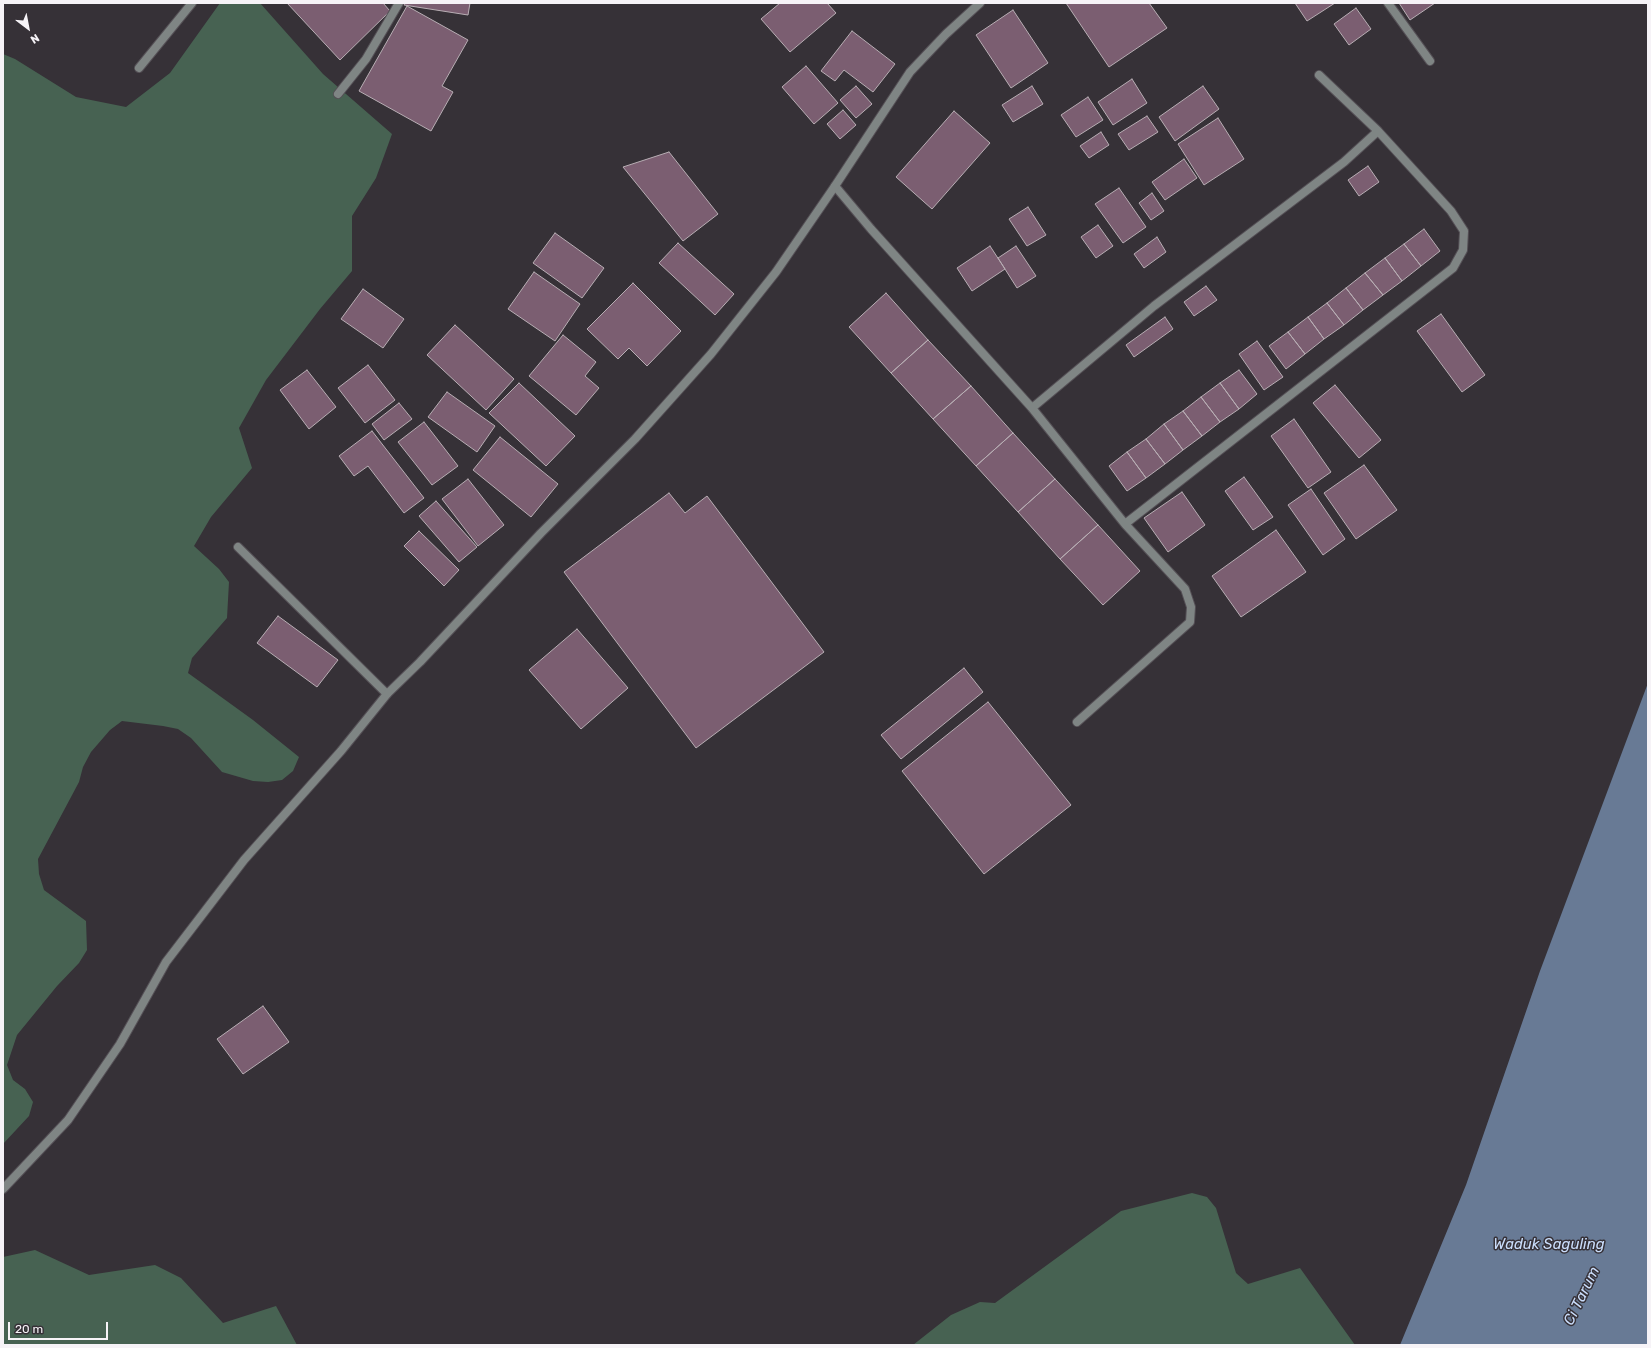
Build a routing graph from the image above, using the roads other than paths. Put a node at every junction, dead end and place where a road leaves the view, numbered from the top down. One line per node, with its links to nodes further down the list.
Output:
1 (192, 3): 6 (street)
2 (399, 3): 8 (street)
3 (980, 3): 10 (street)
4 (1388, 3): 5 (street)
5 (1430, 61)
6 (139, 68)
7 (1319, 75): 9 (street)
8 (338, 94)
9 (1378, 131): 11 (street); 12 (street)
10 (835, 186): 11 (street); 14 (street)
11 (1032, 408): 12 (street)
12 (1125, 524): 15 (street)
13 (238, 547): 14 (street)
14 (387, 694): 16 (street)
15 (1078, 722)
16 (3, 1189)

